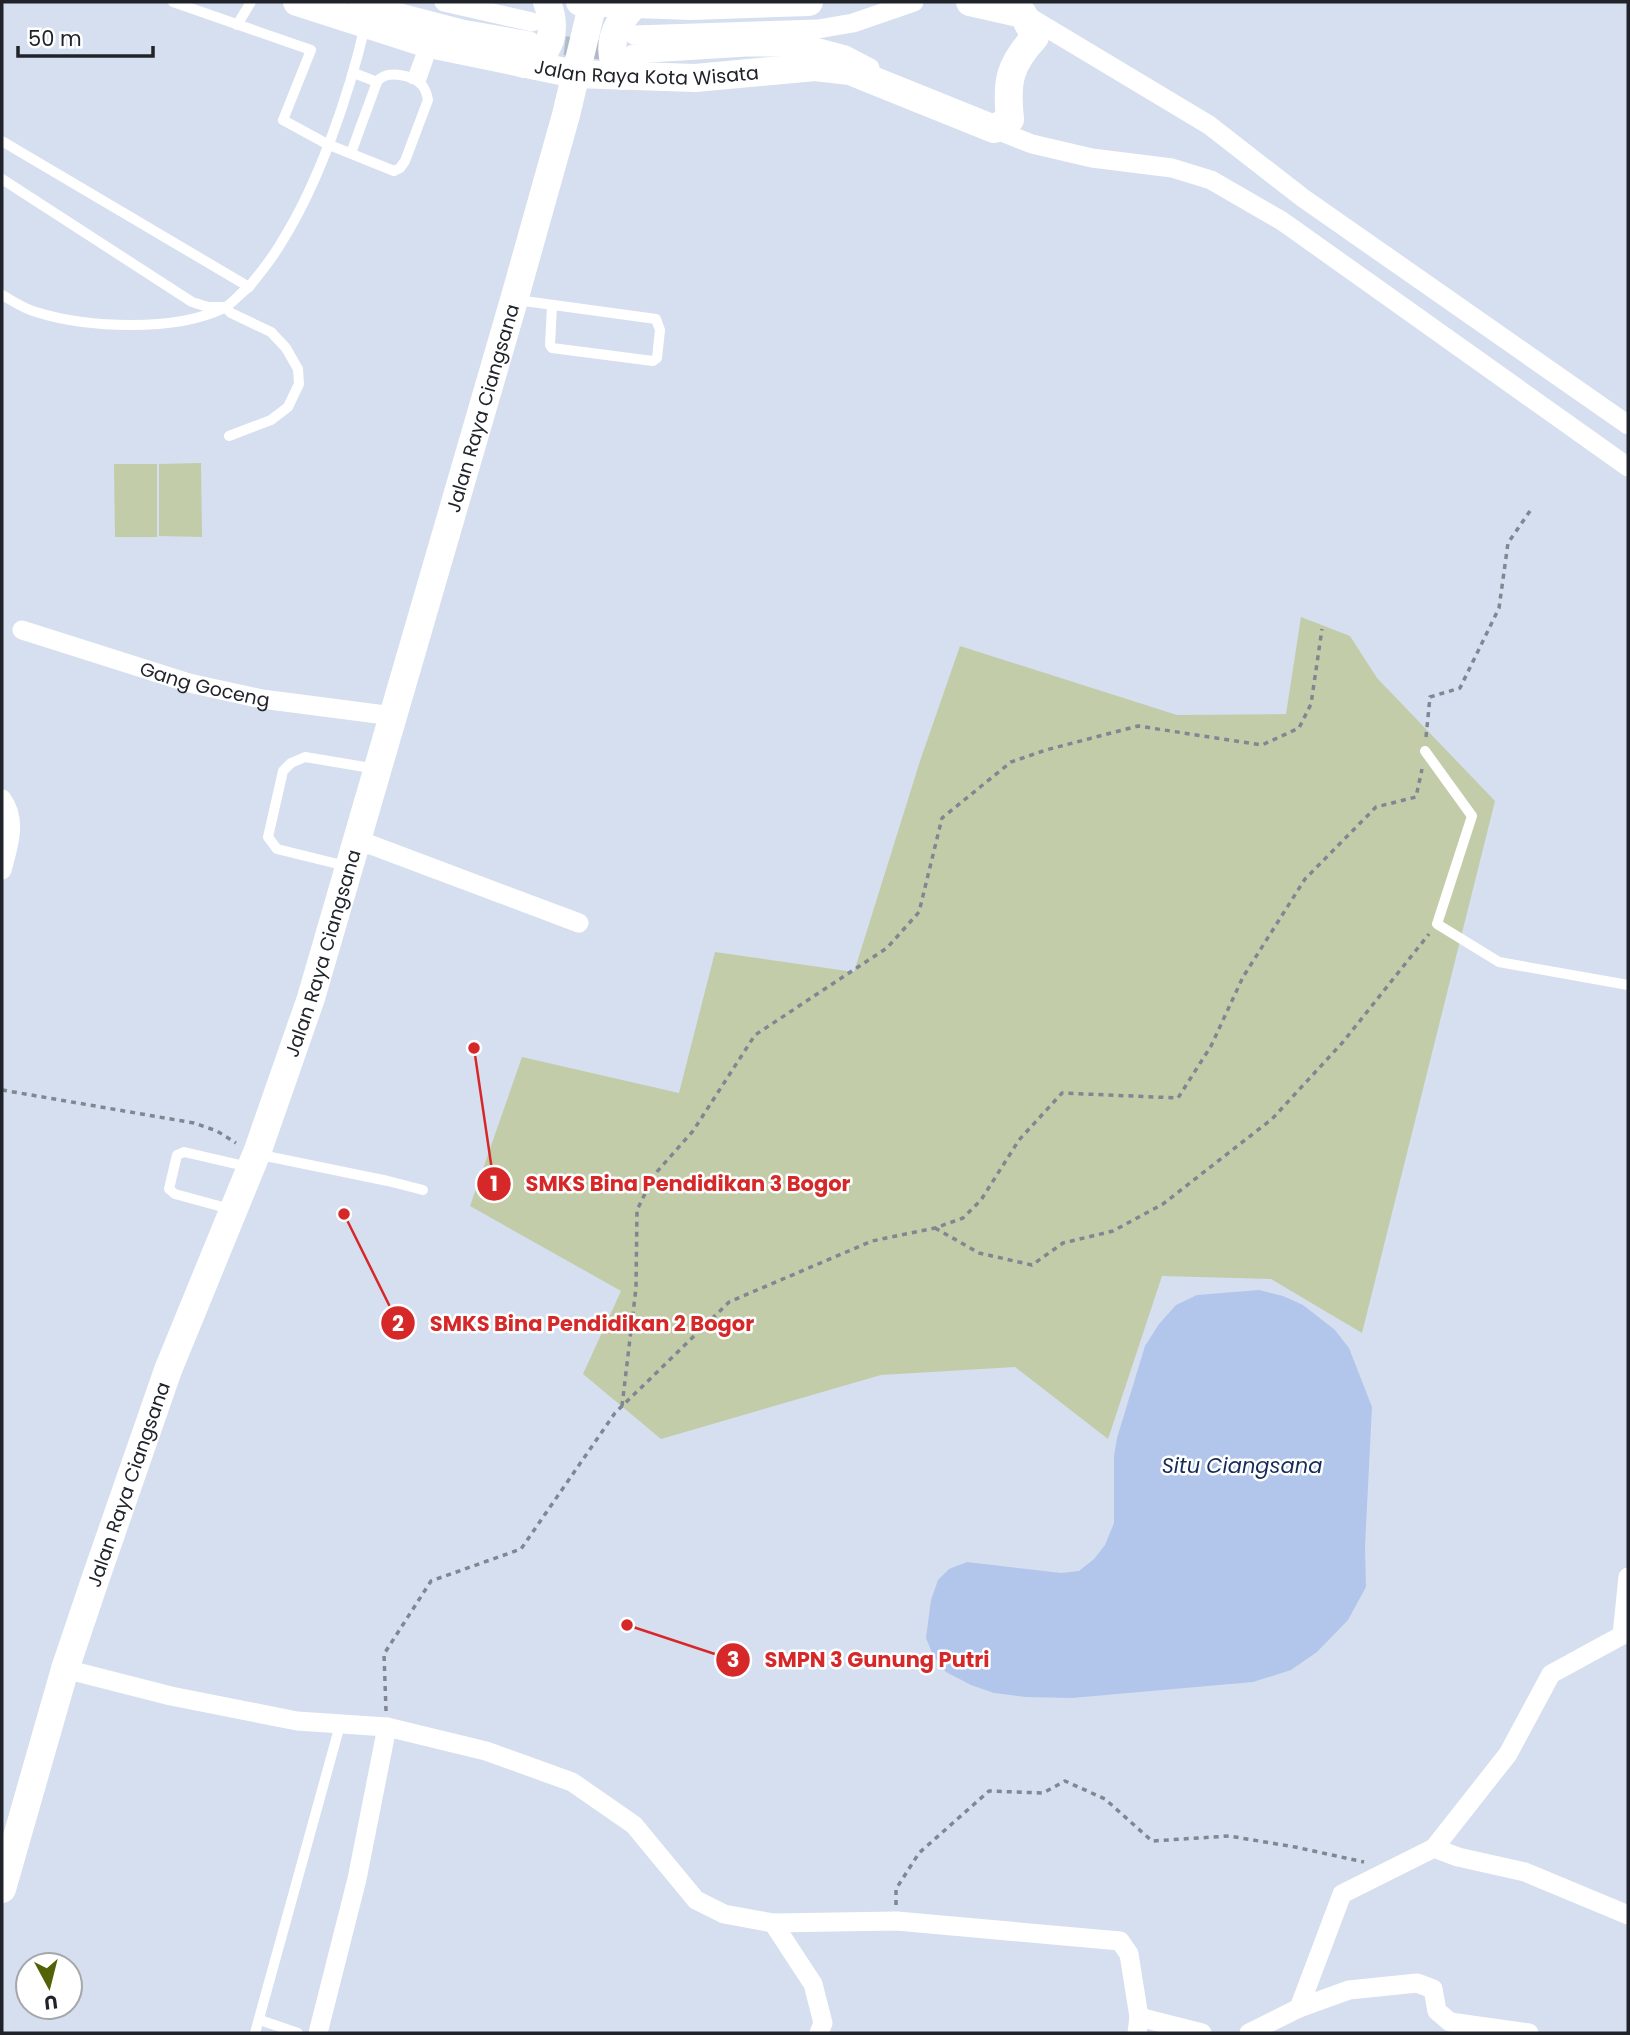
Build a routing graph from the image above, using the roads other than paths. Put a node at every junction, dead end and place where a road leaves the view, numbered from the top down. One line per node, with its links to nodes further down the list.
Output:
1 (173, 2): 11 (lane)
2 (251, 2): 11 (lane)
3 (297, 2): 10 (main road, Jalan Raya Kota Wisata)
4 (444, 2): 13 (street)
5 (588, 2): 9 (main road); 17 (main road, Jalan Raya Ciangsana)
6 (809, 2): 9 (main road)
7 (914, 2): 15 (street)
8 (970, 2): 12 (main road)
9 (636, 4): 15 (main road)
10 (361, 13): 13 (street); 14 (main road, Jalan Raya Kota Wisata); 16 (lane)
11 (237, 25): 22 (lane)
12 (1040, 29): 20 (main road); 30 (street)
13 (533, 32): 14 (main road, Jalan Raya Kota Wisata); 17 (main road, Jalan Raya Kota Wisata)
14 (429, 44): 18 (lane)
15 (629, 55): 17 (main road, Jalan Raya Kota Wisata); 20 (main road, Jalan Raya Kota Wisata)
16 (354, 73): 19 (lane); 22 (lane)
17 (575, 74): 27 (main road, Jalan Raya Ciangsana)
18 (416, 81): 19 (lane); 23 (lane)
19 (377, 82): 23 (lane)
20 (1002, 124): 32 (street)
21 (2, 141): 25 (lane)
22 (327, 144): 23 (lane); 25 (lane)
23 (351, 153)
24 (2, 179): 29 (lane)
25 (249, 287): 29 (lane)
26 (2, 295): 29 (lane)
27 (514, 300): 28 (lane); 34 (main road, Jalan Raya Ciangsana)
28 (552, 306): 28 (lane)
29 (225, 307): 31 (lane)
30 (1628, 425)
31 (229, 436)
32 (1628, 467)
33 (22, 630): 34 (street, Gang Goceng)
34 (393, 716): 36 (main road, Jalan Raya Ciangsana)
35 (1425, 751): 42 (lane)
36 (379, 770): 38 (main road, Jalan Raya Ciangsana); 39 (lane)
37 (2, 799): 40 (street)
38 (358, 840): 39 (main road, Jalan Raya Ciangsana); 41 (street)
39 (350, 867): 43 (main road, Jalan Raya Ciangsana)
40 (2, 870)
41 (579, 923)
42 (1628, 985)
43 (255, 1157): 44 (lane); 45 (main road, Jalan Raya Ciangsana); 45 (lane)
44 (423, 1190)
45 (234, 1210): 48 (main road, Jalan Raya Ciangsana)
46 (1628, 1577): 47 (street)
47 (1625, 1633): 51 (street)
48 (65, 1669): 49 (street); 52 (main road, Jalan Raya Ciangsana)
49 (340, 1725): 50 (street); 57 (lane)
50 (387, 1727): 54 (street); 61 (street)
51 (1434, 1848): 53 (street); 56 (street)
52 (2, 1889)
53 (1628, 1915)
54 (773, 1923): 55 (street); 58 (street)
55 (813, 1984): 62 (street); 63 (street)
56 (1299, 2008): 65 (street); 66 (street)
57 (260, 2020): 59 (lane); 60 (lane)
58 (1138, 2025): 64 (street)
59 (255, 2033)
60 (298, 2033)
61 (318, 2033)
62 (819, 2033)
63 (835, 2033)
64 (1202, 2033)
65 (1249, 2033)
66 (1529, 2033)

